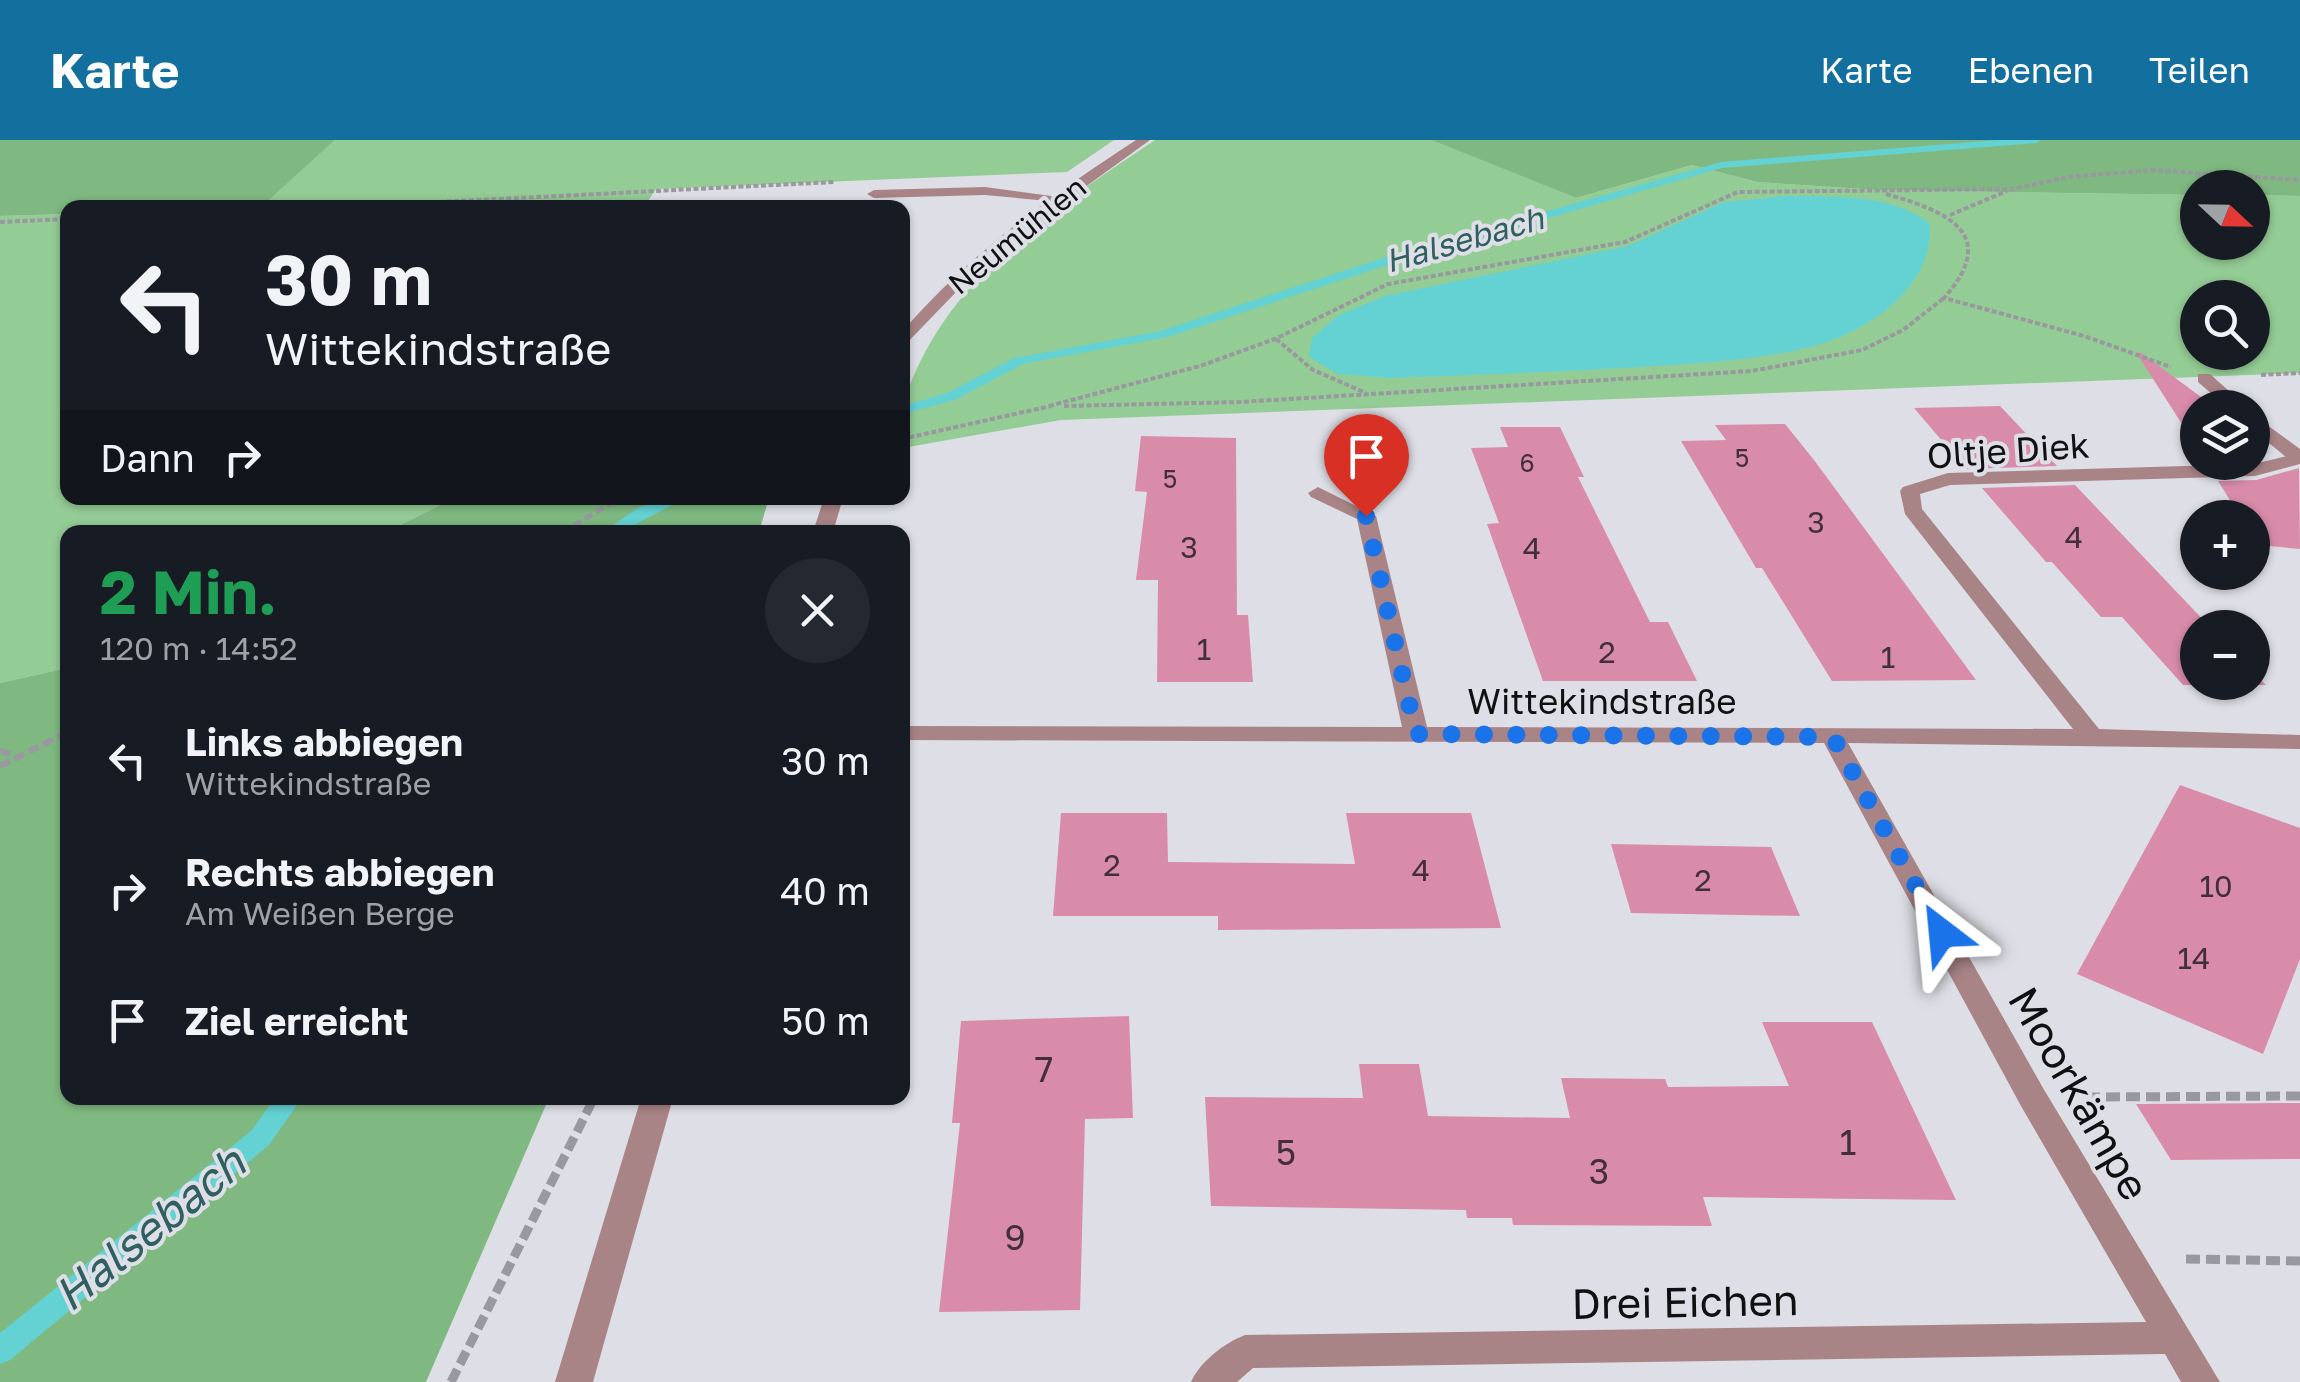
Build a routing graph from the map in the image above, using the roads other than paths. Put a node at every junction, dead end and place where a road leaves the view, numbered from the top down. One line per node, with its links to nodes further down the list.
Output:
1 (1144, 140): 3 (street, Neumühlen)
2 (874, 194): 3 (street)
3 (1058, 198): 4 (street, Neumühlen)
4 (910, 333)
5 (2204, 378): 6 (street)
6 (2218, 390)
7 (2270, 434): 8 (street)
8 (2299, 458): 12 (street, Oltje Diek)
9 (1318, 493): 11 (street)
10 (910, 732): 11 (street, Wittekindstraße)
11 (1416, 734): 13 (street, Wittekindstraße)
12 (2092, 736): 13 (street, Wittekindstraße); 14 (street, Wittekindstraße)
13 (1833, 737): 16 (street, Moorkämpe)
14 (2300, 742)
15 (655, 1105): 17 (street)
16 (2174, 1338): 18 (street, Drei Eichen); 19 (street, Moorkämpe)
17 (574, 1382)
18 (1210, 1382)
19 (2201, 1382)

